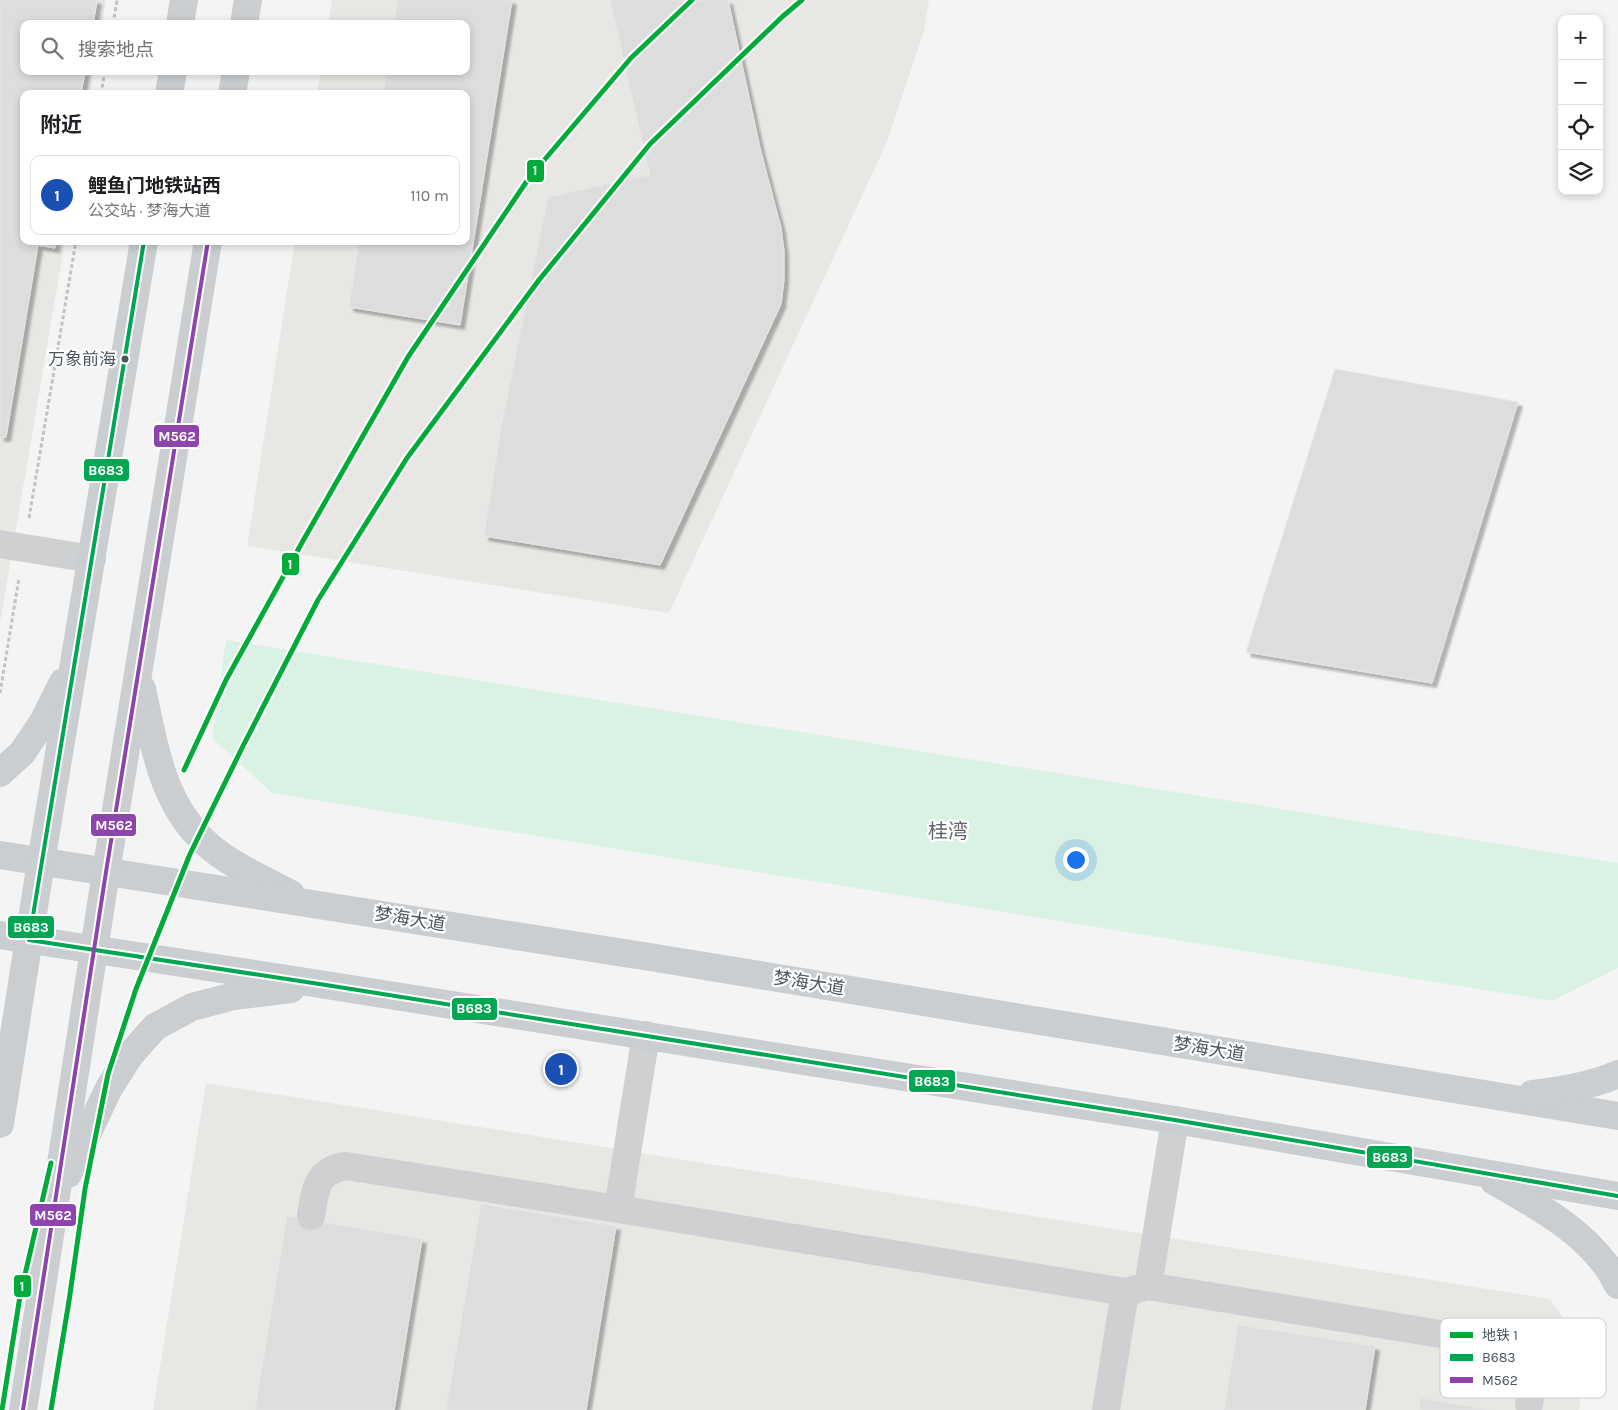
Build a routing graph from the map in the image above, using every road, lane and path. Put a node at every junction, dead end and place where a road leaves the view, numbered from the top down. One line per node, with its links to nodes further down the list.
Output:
1 (117, 0): 4 (path)
2 (184, 0): 5 (main road)
3 (248, 0): 6 (main road)
4 (114, 20)
5 (181, 20)
6 (245, 20)
7 (104, 75): 10 (path)
8 (172, 75): 11 (main road)
9 (235, 75): 12 (main road)
10 (102, 90)
11 (170, 90)
12 (233, 90)
13 (75, 245): 16 (path)
14 (143, 245): 17 (main road)
15 (207, 245): 19 (main road)
16 (12, 546): 17 (street); 20 (path)
17 (92, 559): 18 (main road)
18 (75, 659): 21 (main road); 23 (main road)
19 (139, 670): 24 (main road); 25 (main road)
20 (0, 693)
21 (0, 773)
22 (0, 855): 23 (main road, 梦海大道)
23 (41, 862): 24 (main road, 梦海大道); 27 (main road)
24 (106, 872): 25 (main road, 梦海大道); 28 (main road)
25 (310, 904): 33 (main road, 梦海大道)
26 (0, 935): 27 (main road)
27 (29, 940): 28 (main road); 32 (main road)
28 (94, 950): 29 (main road); 39 (main road)
29 (326, 985): 30 (main road); 39 (main road)
30 (646, 1036): 35 (main road); 40 (street)
31 (1618, 1074): 33 (main road)
32 (3, 1090): 36 (main road)
33 (1489, 1096): 34 (main road, 梦海大道)
34 (1618, 1116)
35 (1175, 1120): 37 (main road); 43 (street)
36 (0, 1124)
37 (1475, 1171): 38 (main road); 42 (main road)
38 (1618, 1196)
39 (56, 1200): 47 (main road)
40 (618, 1209): 41 (street); 43 (street)
41 (311, 1216)
42 (1618, 1286)
43 (1136, 1289): 44 (street); 48 (street)
44 (1440, 1335)
45 (1529, 1398): 46 (street)
46 (1528, 1404)
47 (23, 1410)
48 (1106, 1410)

